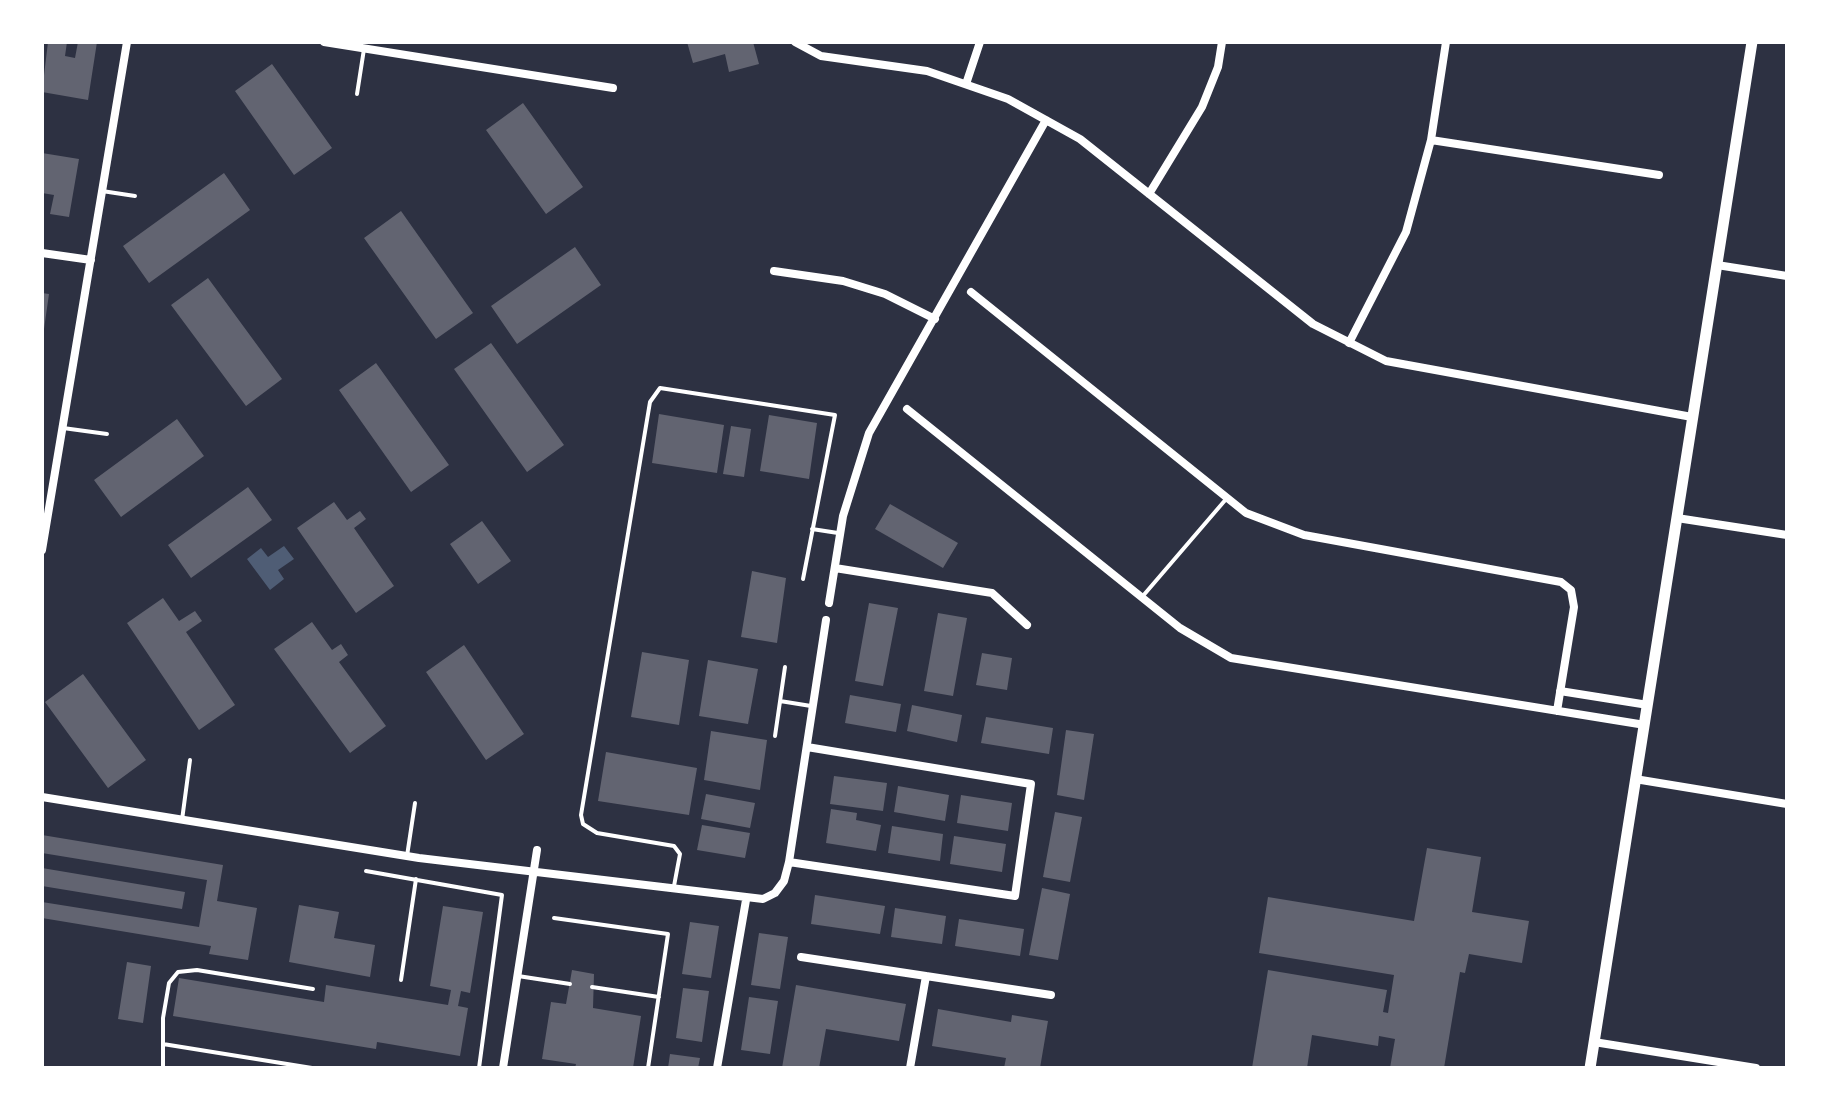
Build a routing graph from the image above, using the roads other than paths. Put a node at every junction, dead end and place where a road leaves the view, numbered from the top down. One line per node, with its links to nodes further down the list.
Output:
1 (127, 42): 15 (street)
2 (324, 42): 8 (street)
3 (796, 42): 9 (street)
4 (980, 42): 9 (street)
5 (1222, 42): 16 (street)
6 (1446, 42): 13 (street)
7 (1752, 42): 20 (street)
8 (364, 48): 10 (street); 11 (lane)
9 (966, 84): 12 (street)
10 (613, 88)
11 (357, 94)
12 (1046, 120): 16 (street); 24 (street)
13 (1431, 140): 14 (street); 25 (street)
14 (1659, 175)
15 (102, 191): 17 (lane); 19 (street)
16 (1149, 194): 25 (street)
17 (135, 196)
18 (42, 253): 19 (street)
19 (91, 260): 28 (street)
20 (1717, 265): 22 (street); 27 (street)
21 (774, 271): 24 (street)
22 (1787, 276)
23 (971, 292): 30 (street)
24 (935, 319): 34 (street)
25 (1349, 343): 27 (street)
26 (907, 409): 39 (street)
27 (1692, 417): 31 (street)
28 (63, 428): 29 (lane); 32 (street)
29 (107, 434)
30 (1227, 498): 39 (lane); 44 (street)
31 (1677, 518): 35 (street); 46 (street)
32 (44, 528): 36 (street)
33 (812, 529): 34 (lane); 38 (lane); 64 (lane)
34 (841, 533): 37 (street)
35 (1787, 535)
36 (42, 550)
37 (835, 568): 40 (street); 42 (street)
38 (803, 579)
39 (1142, 597): 48 (street)
40 (829, 603)
41 (826, 620): 47 (street)
42 (1027, 625)
43 (785, 667): 45 (lane)
44 (1560, 691): 46 (street); 48 (street)
45 (780, 701): 47 (lane); 50 (lane)
46 (1648, 705): 49 (street)
47 (813, 706): 51 (street)
48 (1557, 711): 49 (street)
49 (1645, 725): 53 (street)
50 (775, 736)
51 (807, 747): 60 (street); 60 (street)
52 (190, 760): 57 (lane)
53 (1635, 779): 56 (street); 76 (street)
54 (42, 797): 57 (street)
55 (415, 803): 59 (lane)
56 (1787, 804)
57 (182, 820): 59 (street)
58 (537, 850): 62 (street)
59 (407, 856): 62 (street)
60 (789, 862): 65 (street)
61 (366, 871): 63 (lane)
62 (534, 872): 64 (street); 68 (street)
63 (416, 879): 70 (lane); 81 (lane)
64 (673, 888): 65 (street)
65 (746, 900): 84 (street)
66 (554, 918): 75 (lane)
67 (801, 957): 69 (street)
68 (518, 976): 71 (lane); 82 (street)
69 (926, 976): 74 (street); 85 (street)
70 (401, 980)
71 (570, 984)
72 (592, 987): 75 (lane)
73 (313, 989): 77 (lane)
74 (1051, 995)
75 (659, 997): 83 (lane)
76 (1594, 1042): 86 (street); 87 (street)
77 (163, 1044): 78 (lane); 79 (lane)
78 (298, 1067): 80 (lane)
79 (163, 1068)
80 (312, 1068)
81 (479, 1068)
82 (503, 1068)
83 (648, 1068)
84 (717, 1068)
85 (910, 1068)
86 (1590, 1068)
87 (1756, 1068)

